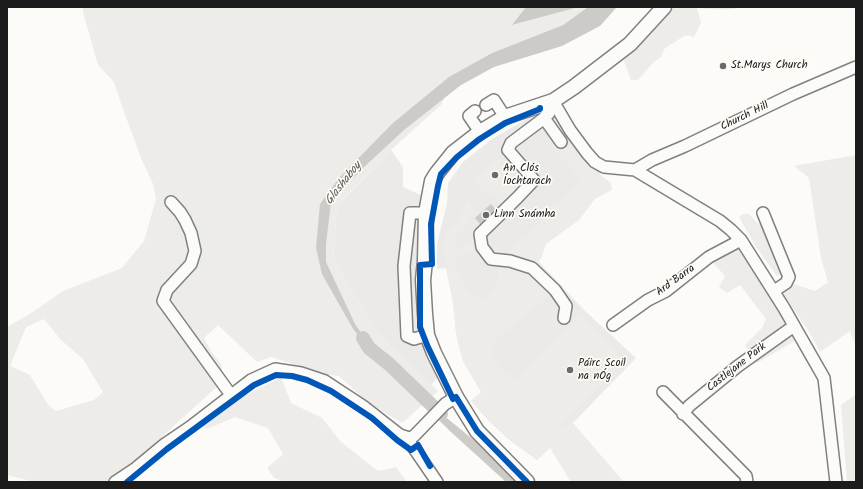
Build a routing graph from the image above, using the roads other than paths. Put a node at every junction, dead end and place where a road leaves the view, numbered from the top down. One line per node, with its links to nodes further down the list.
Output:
1 (664, 7): 3 (main road)
2 (856, 66): 10 (street, Church Hill)
3 (553, 101): 6 (main road); 7 (street); 10 (street)
4 (486, 105): 6 (street)
5 (476, 112): 8 (street)
6 (505, 117): 8 (main road)
7 (544, 118): 9 (street); 16 (street)
8 (480, 132): 13 (main road)
9 (561, 142)
10 (635, 170): 14 (street)
11 (171, 202): 21 (street)
12 (763, 212): 15 (street)
13 (426, 213): 19 (main road); 19 (street)
14 (741, 240): 15 (street); 17 (street, Ard Barra)
15 (774, 291): 18 (street)
16 (564, 318)
17 (613, 325)
18 (794, 326): 23 (street, Castlejane Park); 29 (street)
19 (427, 335): 22 (main road)
20 (663, 392): 23 (street)
21 (231, 395): 24 (street); 26 (street)
22 (451, 401): 24 (street); 27 (main road)
23 (684, 414): 28 (street)
24 (411, 437): 25 (street)
25 (435, 480)
26 (115, 482)
27 (527, 482)
28 (747, 482)
29 (836, 482)

